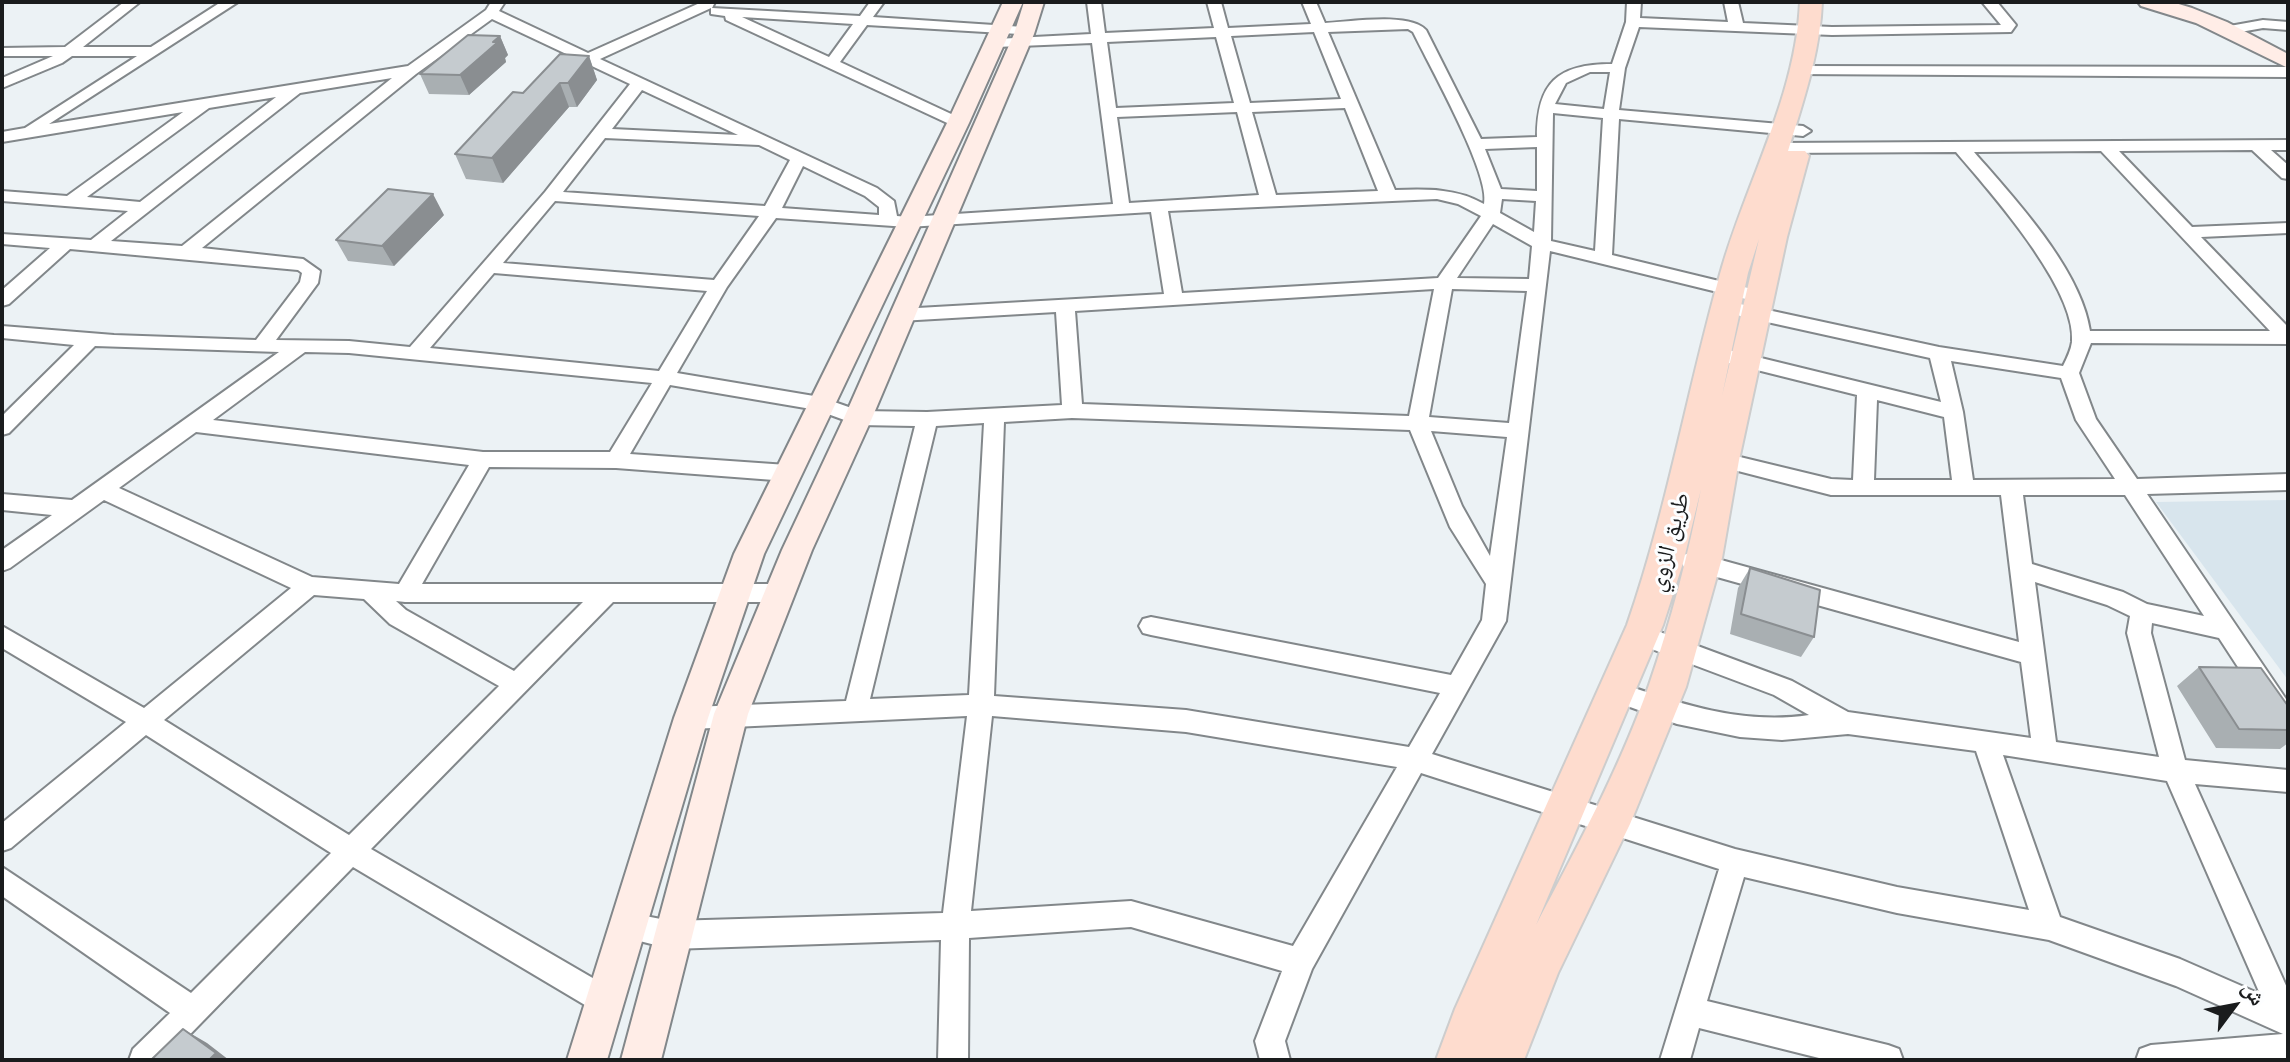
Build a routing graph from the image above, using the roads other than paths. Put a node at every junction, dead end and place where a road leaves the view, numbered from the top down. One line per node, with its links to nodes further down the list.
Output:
1 (133, 2): 28 (street)
2 (231, 2): 26 (street)
3 (877, 2): 17 (street)
4 (1034, 2): 22 (street)
5 (1094, 2): 25 (street)
6 (1214, 2): 24 (street)
7 (1309, 2): 21 (street)
8 (1634, 2): 18 (street)
9 (1731, 2): 19 (street)
10 (1989, 2): 16 (street)
11 (2148, 2): 13 (street)
12 (711, 6): 15 (street); 29 (street); 31 (street)
13 (2183, 6): 23 (street)
14 (494, 7): 29 (street); 33 (street)
15 (759, 8): 17 (street)
16 (1820, 16): 19 (street); 34 (main road, طريق الزوي)
17 (865, 20): 22 (street); 31 (street)
18 (1633, 22): 19 (street); 32 (street)
19 (1736, 25)
20 (2288, 26): 23 (street)
21 (1319, 28): 24 (street); 40 (street); 52 (street)
22 (1011, 29): 25 (street); 45 (street); 72 (street)
23 (2229, 30): 30 (street)
24 (1221, 33): 25 (street); 41 (street)
25 (1099, 40): 43 (street)
26 (152, 51): 28 (street); 46 (street)
27 (2, 52): 28 (street)
28 (66, 53): 37 (street)
29 (588, 59): 36 (street)
30 (2288, 62)
31 (831, 64): 45 (street)
32 (1618, 68): 42 (street); 44 (street)
33 (412, 70): 38 (street); 79 (street)
34 (1810, 72): 35 (street); 49 (main road, طريق الزوي)
35 (2288, 72)
36 (640, 82): 47 (street); 50 (street)
37 (2, 83)
38 (298, 87): 39 (street); 67 (street)
39 (208, 101): 46 (street); 65 (street)
40 (1351, 103): 41 (street); 60 (street)
41 (1243, 107): 43 (street); 64 (street)
42 (1545, 108): 44 (street); 51 (street)
43 (1109, 113): 69 (street)
44 (1611, 114): 49 (street); 80 (street)
45 (958, 123): 71 (street)
46 (25, 133): 48 (street); 57 (street)
47 (602, 133): 50 (street); 62 (street)
48 (2, 137)
49 (1790, 139): 55 (street); 87 (main road, طريق الزوي)
50 (765, 142): 58 (street)
51 (1543, 142): 52 (street); 63 (street)
52 (1475, 144): 66 (street)
53 (2256, 145): 54 (street); 56 (street); 59 (street)
54 (2288, 145)
55 (1961, 147): 56 (street); 91 (street)
56 (2106, 147): 74 (street)
57 (2, 151)
58 (799, 158): 70 (street); 71 (street)
59 (2288, 174)
60 (1388, 194): 64 (street); 66 (street)
61 (2, 196): 65 (street)
62 (551, 196): 70 (street); 81 (street)
63 (1545, 196): 66 (street); 77 (street)
64 (1269, 200): 68 (street)
65 (71, 201): 67 (street)
66 (1493, 204): 77 (street); 82 (street)
67 (145, 207): 78 (street)
68 (1159, 208): 69 (street); 85 (street)
69 (1122, 211): 72 (street)
70 (771, 212): 71 (street); 84 (street)
71 (898, 221): 72 (street); 102 (street)
72 (943, 221): 89 (street)
73 (2288, 228): 74 (street)
74 (2188, 232): 92 (street)
75 (2, 239): 76 (street)
76 (65, 244): 78 (street); 86 (street)
77 (1542, 244): 80 (street); 83 (street)
78 (94, 246): 79 (street)
79 (186, 252): 94 (street)
80 (1603, 259): 87 (street)
81 (489, 267): 84 (street); 96 (street)
82 (1444, 283): 83 (street); 85 (street); 108 (street)
83 (1537, 285): 111 (street)
84 (719, 286): 100 (street)
85 (1174, 299): 88 (street)
86 (2, 300)
87 (1743, 302): 97 (street); 98 (main road, طريق الزوي)
88 (1065, 306): 89 (street); 103 (street)
89 (900, 315): 106 (street)
90 (2, 332): 93 (street)
91 (2082, 337): 92 (street); 99 (street)
92 (2288, 337)
93 (89, 341): 94 (street); 110 (street)
94 (261, 346): 95 (street)
95 (301, 346): 96 (street); 109 (street)
96 (415, 353): 100 (street)
97 (1939, 353): 99 (street); 104 (street)
98 (1731, 357): 101 (street); 112 (main road, طريق الزوي)
99 (2069, 373): 118 (street)
100 (666, 378): 102 (street); 114 (street)
101 (1867, 392): 104 (street); 119 (street)
102 (820, 404): 106 (street); 115 (street)
103 (1072, 411): 105 (street); 108 (street)
104 (1953, 412): 120 (street)
105 (994, 417): 107 (street); 145 (street)
106 (858, 418): 107 (street); 133 (street)
107 (927, 419): 146 (street)
108 (1418, 423): 111 (street); 128 (street)
109 (196, 425): 113 (street); 121 (street)
110 (2, 428)
111 (1518, 431): 128 (street)
112 (1709, 456): 119 (street); 124 (main road, طريق الزوي); 126 (main road, طريق الزوي)
113 (483, 459): 114 (street); 132 (street)
114 (616, 460): 115 (street)
115 (787, 473): 131 (street)
116 (2288, 482): 118 (street)
117 (2011, 487): 118 (street); 120 (street); 127 (street)
118 (2131, 487): 137 (street)
119 (1863, 488): 120 (street)
120 (1964, 488)
121 (105, 491): 123 (street); 129 (street)
122 (2, 502): 123 (street)
123 (78, 509): 125 (street)
124 (1668, 554): 126 (street); 138 (main road, طريق الزوي)
125 (2, 562)
126 (1703, 564): 140 (main road, طريق الزوي); 141 (street)
127 (2021, 569): 135 (street); 141 (street)
128 (1498, 582): 143 (street)
129 (309, 586): 130 (street); 150 (street)
130 (369, 590): 132 (street); 142 (street)
131 (735, 592): 133 (street); 134 (street); 149 (street)
132 (405, 593): 134 (street)
133 (779, 593): 148 (street)
134 (605, 595): 142 (street)
135 (2142, 612): 137 (street); 156 (street)
136 (1151, 626): 143 (street)
137 (2226, 630): 151 (street)
138 (1641, 635): 140 (street); 144 (main road, طريق الزوي)
139 (2, 636): 150 (street)
140 (1679, 647): 147 (main road, طريق الزوي); 152 (street)
141 (2032, 655): 154 (street)
142 (518, 685): 161 (street)
143 (1456, 686): 155 (street)
144 (1617, 692): 147 (street); 158 (main road, طريق الزوي)
145 (981, 705): 146 (street); 155 (street); 165 (street)
146 (856, 708): 148 (street)
147 (1657, 709): 152 (street); 159 (main road, طريق الزوي)
148 (731, 714): 149 (street); 167 (street)
149 (691, 718): 164 (street)
150 (145, 721): 160 (street); 161 (street)
151 (2288, 722)
152 (1845, 723): 153 (street)
153 (1986, 743): 154 (street); 166 (street)
154 (2045, 752): 156 (street)
155 (1414, 759): 158 (street); 168 (street)
156 (2175, 769): 157 (street); 172 (street)
157 (2288, 781)
158 (1563, 808): 159 (street); 178 (main road, طريق الزوي)
159 (1610, 824): 162 (street); 179 (main road, طريق الزوي)
160 (2, 839)
161 (352, 852): 169 (street); 170 (street)
162 (1735, 862): 166 (street); 171 (street)
163 (2, 880): 170 (street)
164 (630, 926): 167 (street); 169 (street)
165 (955, 926): 167 (street); 168 (street); 176 (street)
166 (2049, 927): 172 (street)
167 (671, 935): 175 (street)
168 (1300, 962): 177 (street)
169 (605, 1001): 174 (street)
170 (192, 1011): 173 (street)
171 (1689, 1011): 180 (street); 181 (street)
172 (2287, 1029): 182 (street)
173 (144, 1060)
174 (587, 1060)
175 (641, 1060)
176 (953, 1060)
177 (1275, 1060)
178 (1459, 1060)
179 (1501, 1060)
180 (1675, 1060)
181 (1888, 1060)
182 (2151, 1060)

